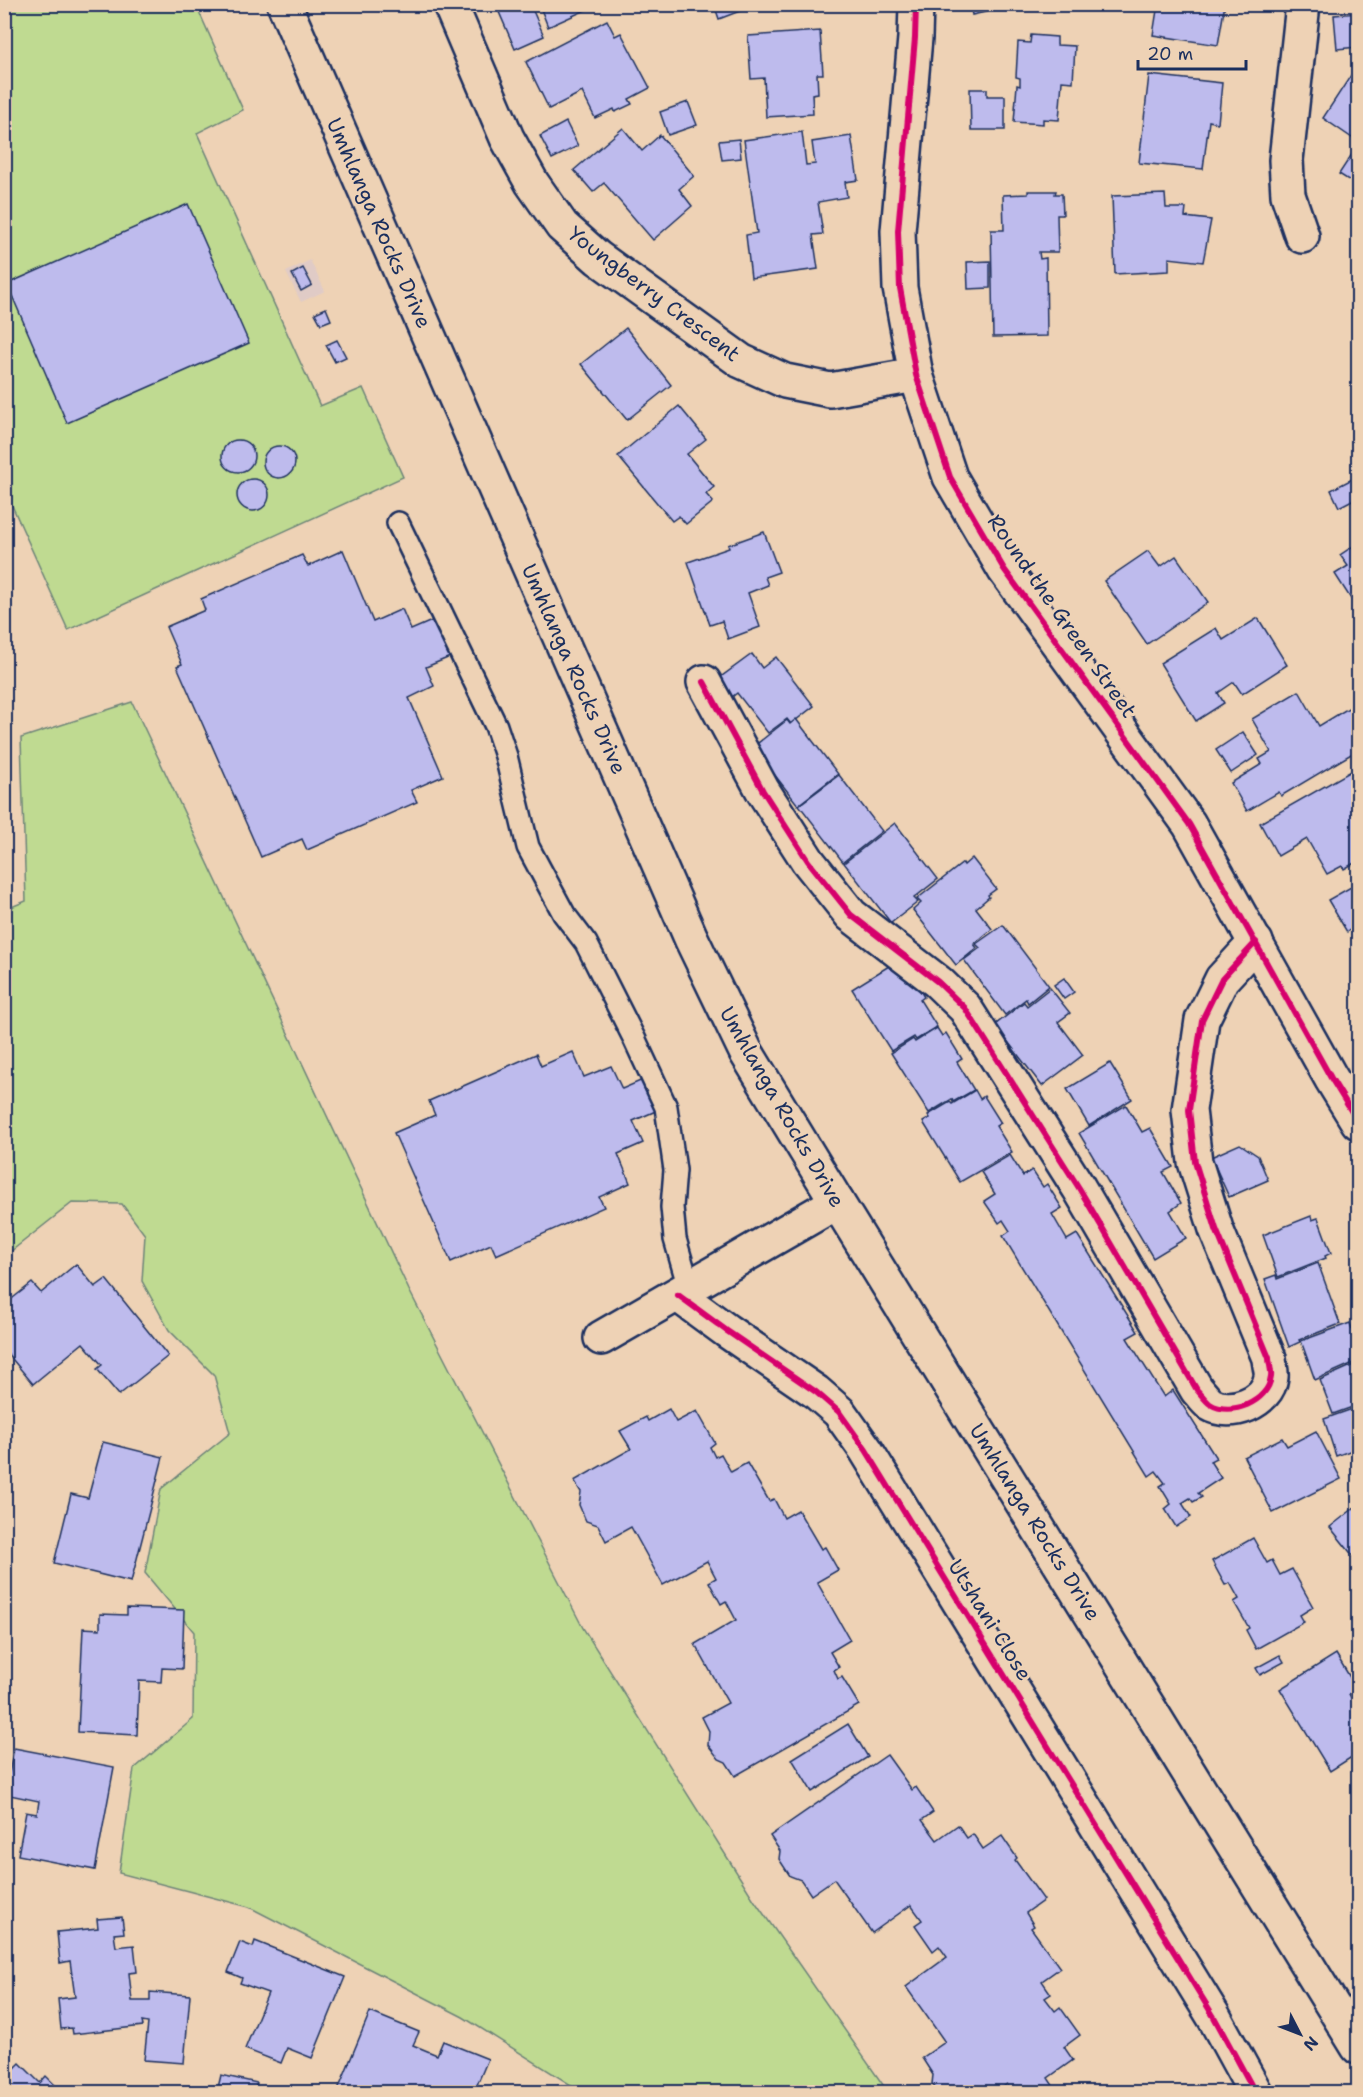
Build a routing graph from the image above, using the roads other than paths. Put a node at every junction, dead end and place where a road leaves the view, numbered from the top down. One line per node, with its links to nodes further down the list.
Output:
1 (284, 4): 11 (street, Umhlanga Rocks Drive)
2 (450, 4): 6 (street, Youngberry Crescent)
3 (916, 4): 6 (street, Round the Green Street)
4 (1303, 4): 5 (street)
5 (1302, 236)
6 (916, 375): 9 (street, Round the Green Street)
7 (398, 523): 12 (lane)
8 (704, 682): 9 (street)
9 (1256, 942): 10 (street, Round the Green Street)
10 (1359, 1122)
11 (837, 1202): 12 (street); 14 (street, Umhlanga Rocks Drive)
12 (684, 1291): 13 (street); 15 (street, Utshani Close)
13 (601, 1338)
14 (1359, 2047)
15 (1255, 2092)

